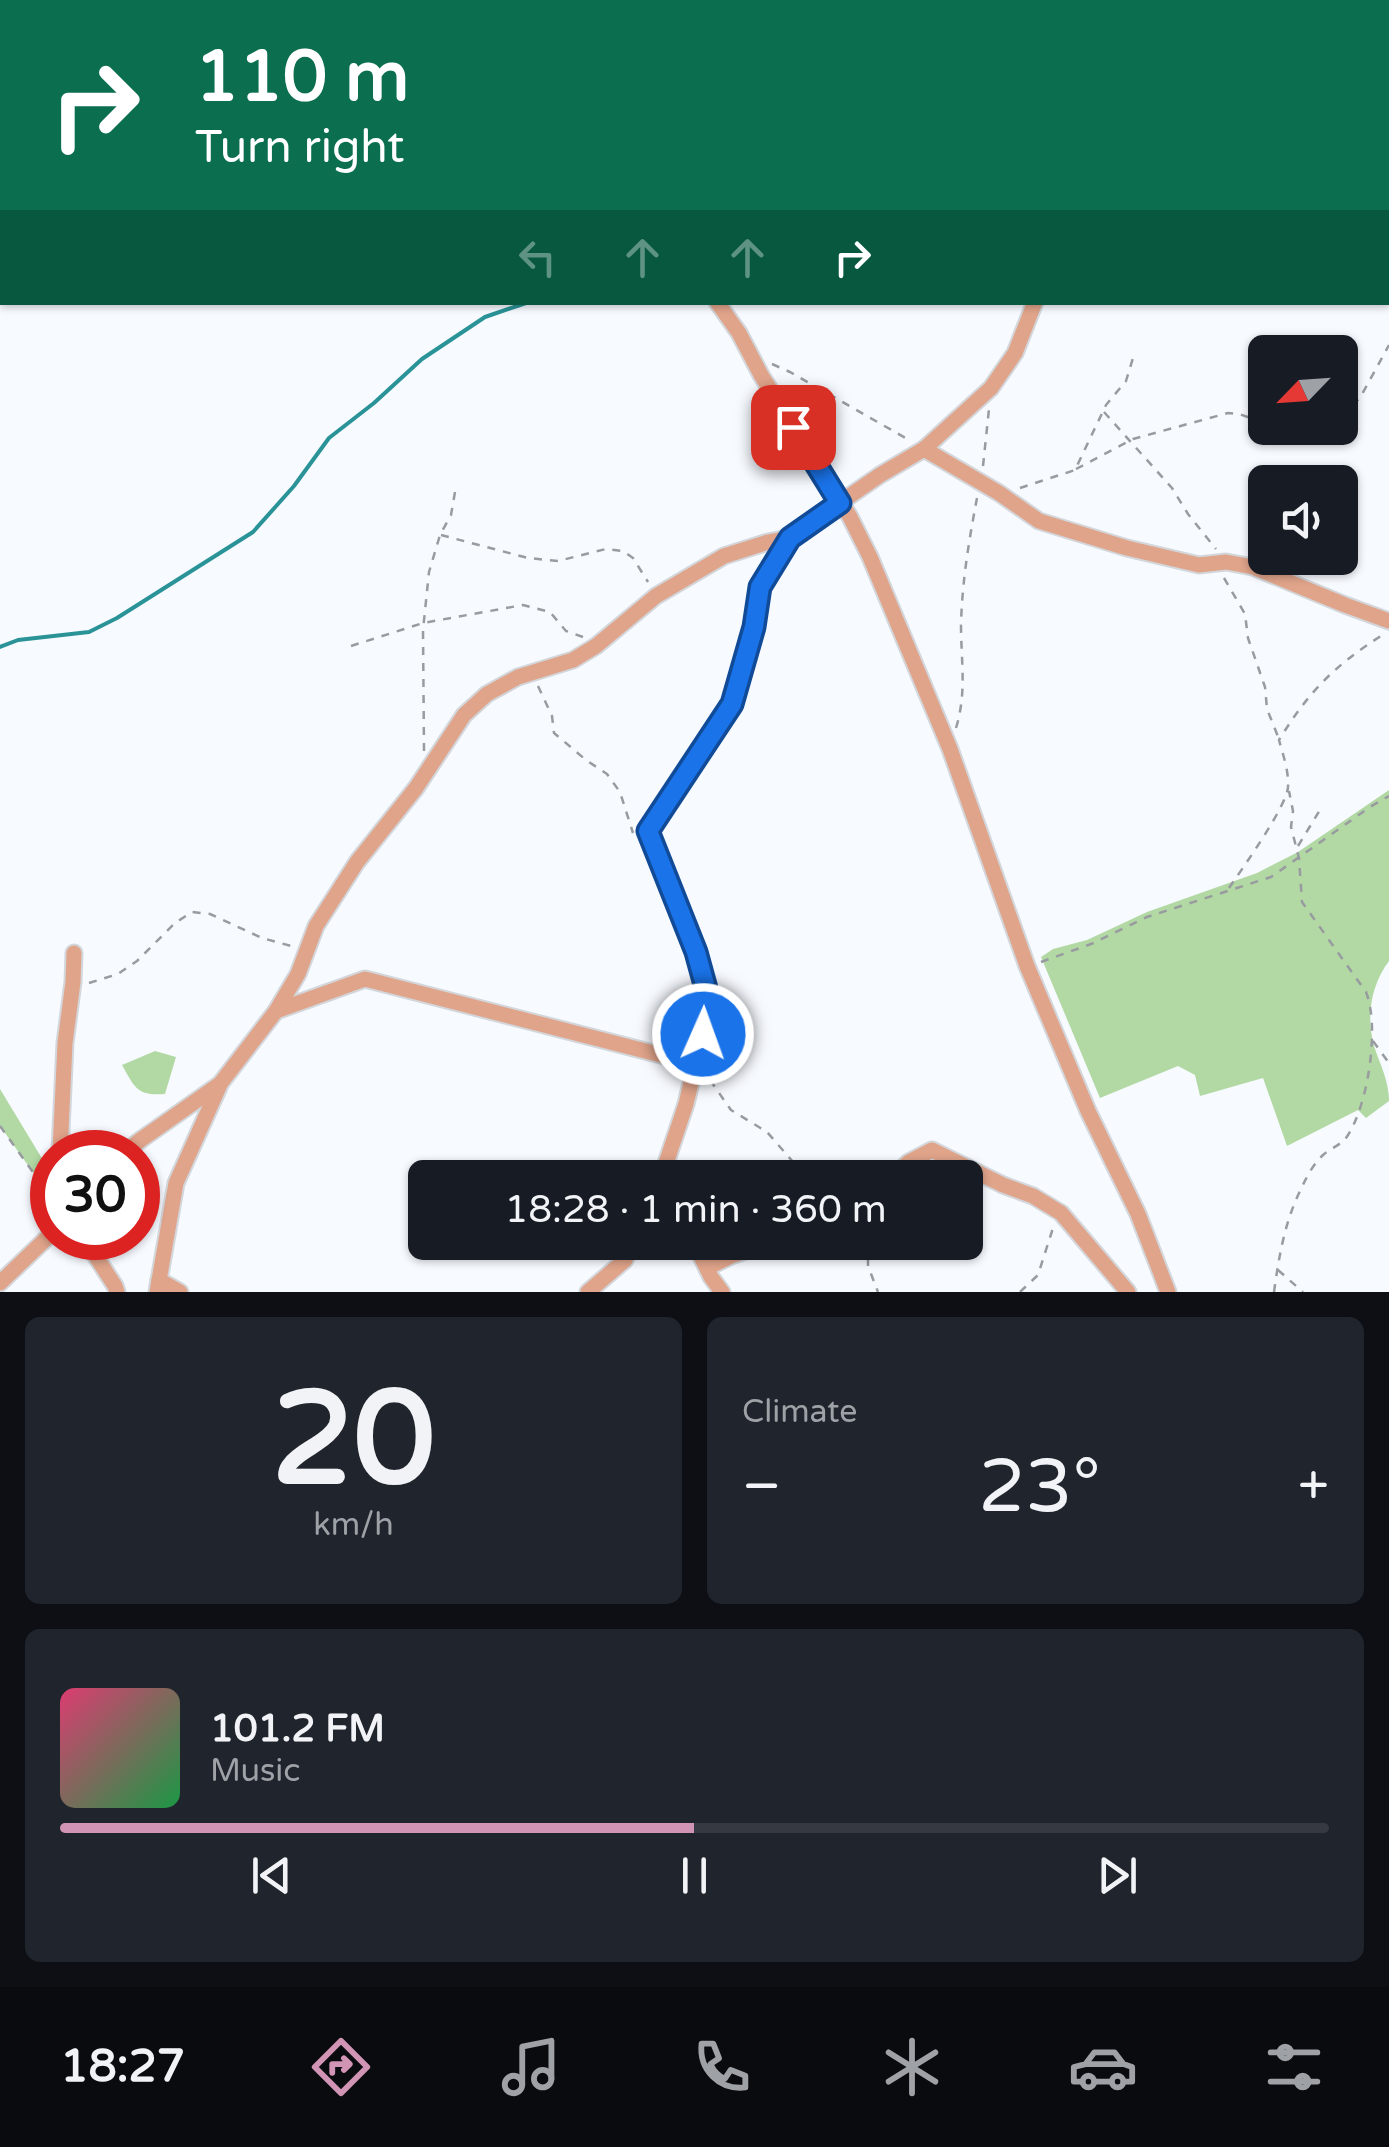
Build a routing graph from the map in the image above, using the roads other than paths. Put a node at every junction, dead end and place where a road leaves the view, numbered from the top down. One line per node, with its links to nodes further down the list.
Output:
1 (719, 305): 4 (street)
2 (1035, 305): 3 (street)
3 (924, 450): 4 (street); 6 (street)
4 (840, 503): 5 (street); 30 (street)
5 (790, 538): 8 (street); 9 (street)
6 (1389, 621)
7 (74, 953): 11 (street)
8 (276, 1011): 9 (street); 10 (street)
9 (696, 1064): 13 (street)
10 (220, 1084): 12 (street); 24 (street)
11 (61, 1130)
12 (153, 1130)
13 (667, 1160)
14 (913, 1160): 15 (street)
15 (952, 1160)
16 (983, 1175): 29 (street)
17 (30, 1254): 23 (street)
18 (98, 1260): 25 (street)
19 (625, 1260): 27 (street)
20 (702, 1260): 22 (street)
21 (722, 1260): 22 (street)
22 (706, 1268): 28 (street)
23 (0, 1283)
24 (158, 1286): 26 (street)
25 (117, 1292)
26 (180, 1292)
27 (588, 1292)
28 (722, 1292)
29 (1128, 1292)
30 (1168, 1292)

